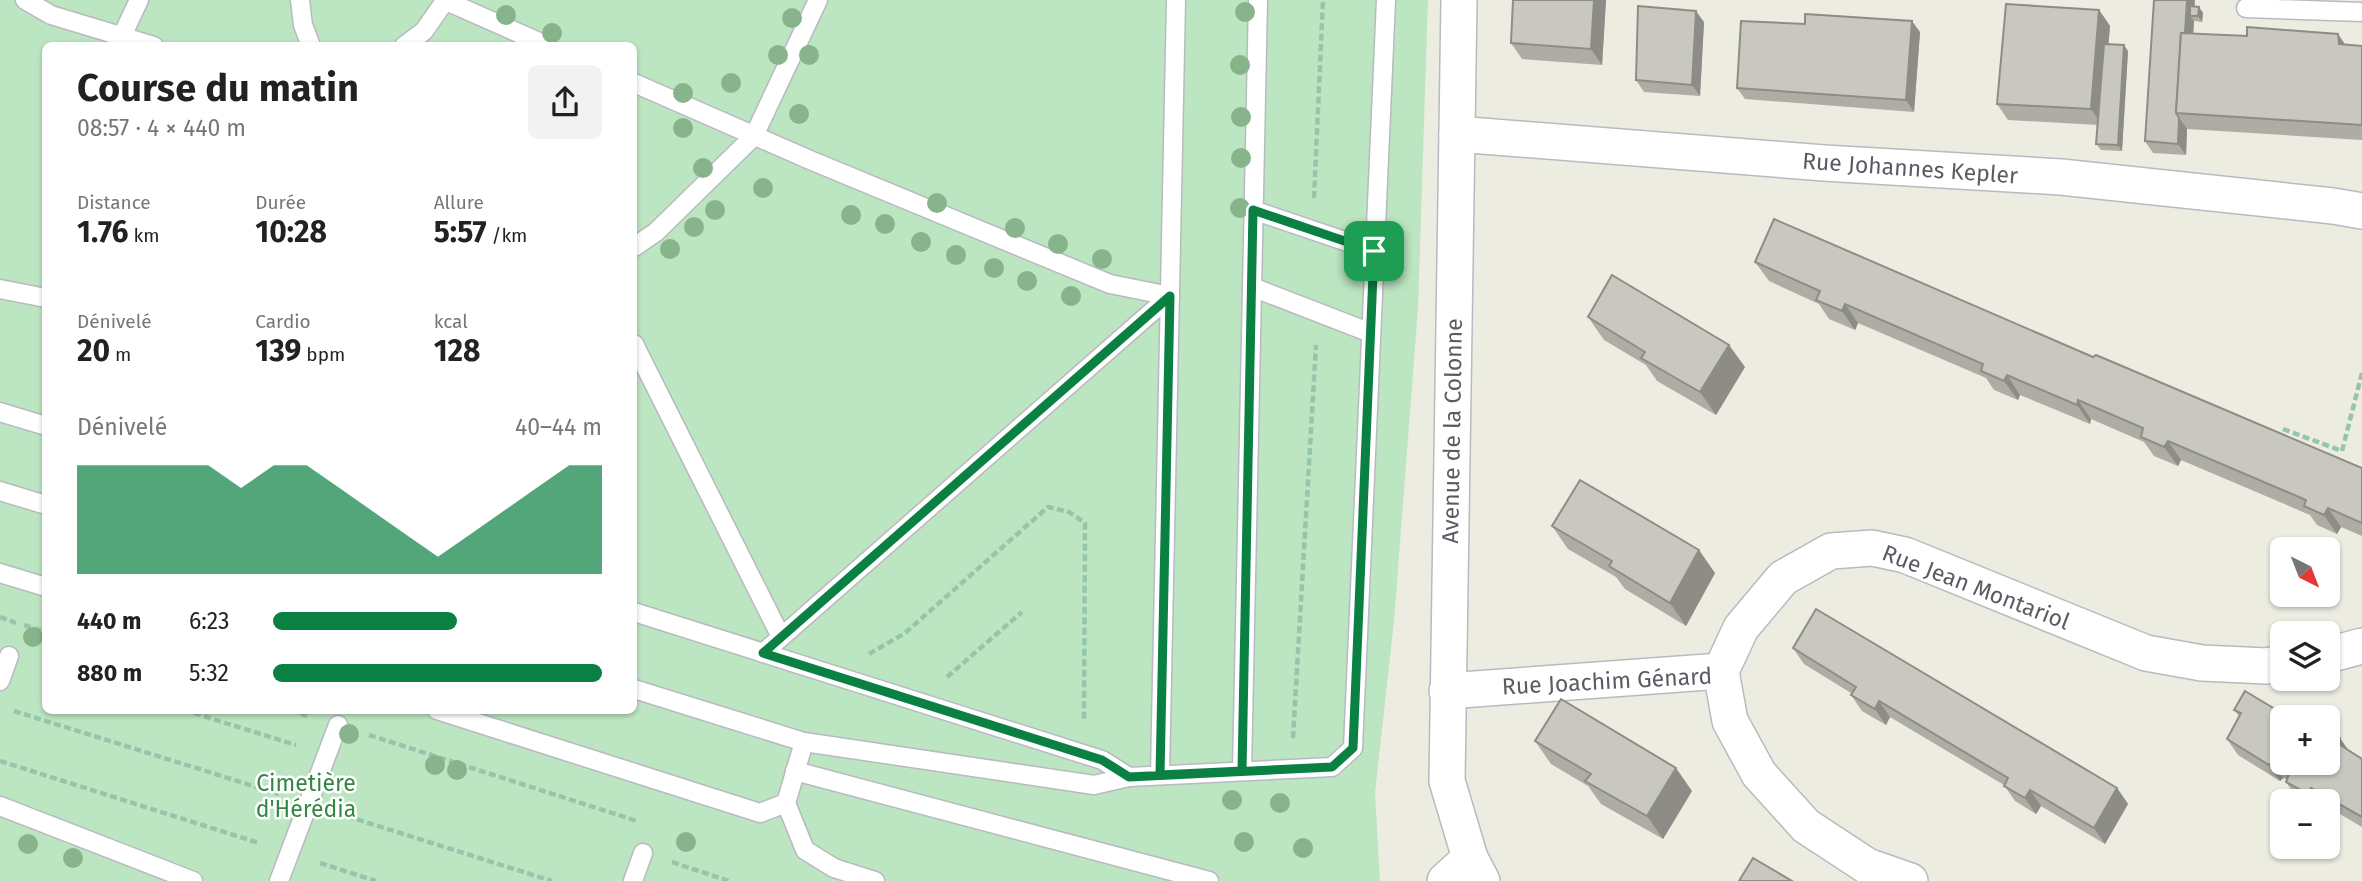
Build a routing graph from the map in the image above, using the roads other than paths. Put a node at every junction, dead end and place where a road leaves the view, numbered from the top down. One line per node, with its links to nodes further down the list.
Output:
1 (25, 0): 12 (lane)
2 (139, 0): 12 (lane)
3 (300, 0): 14 (lane)
4 (445, 0): 15 (lane); 16 (lane)
5 (818, 0): 19 (lane)
6 (1176, 0): 26 (lane)
7 (1258, 0): 20 (lane)
8 (1386, 0): 23 (lane)
9 (1459, 0): 18 (street, Avenue de la Colonne)
10 (2246, 8): 11 (lane)
11 (2362, 12)
12 (122, 36): 13 (lane)
13 (141, 42)
14 (309, 42)
15 (410, 42)
16 (539, 42)
17 (637, 84): 19 (lane)
18 (1457, 134): 21 (street, Rue Johannes Kepler); 46 (street, Avenue de la Colonne)
19 (754, 136): 22 (lane); 26 (lane)
20 (1253, 210): 23 (lane); 24 (lane)
21 (2362, 211)
22 (637, 245)
23 (1374, 251): 28 (lane)
24 (1252, 287): 28 (lane); 51 (lane)
25 (0, 289): 27 (lane)
26 (1170, 296): 37 (lane); 52 (lane)
27 (42, 297)
28 (1371, 333): 51 (lane)
29 (637, 350): 37 (lane)
30 (0, 412): 31 (lane)
31 (42, 425)
32 (0, 491): 33 (lane)
33 (42, 504)
34 (0, 573): 35 (lane)
35 (42, 586)
36 (637, 613): 40 (lane)
37 (781, 637): 40 (lane)
38 (2362, 646): 39 (street)
39 (2340, 652)
40 (763, 653): 53 (lane)
41 (9, 656): 44 (lane)
42 (2270, 665): 43 (street, Rue Jean Montariol)
43 (1721, 671): 46 (street, Rue Joachim Génard); 63 (street, Rue Joachim Génard)
44 (0, 681)
45 (637, 690): 49 (lane)
46 (1447, 691): 57 (street, Avenue de la Colonne)
47 (450, 714): 54 (lane)
48 (338, 725): 59 (lane)
49 (804, 742): 50 (lane); 53 (lane)
50 (795, 771): 54 (lane); 62 (lane)
51 (1242, 771): 52 (lane)
52 (1160, 775): 53 (lane)
53 (1129, 777)
54 (786, 803): 61 (lane)
55 (0, 806): 58 (lane)
56 (643, 853): 60 (lane)
57 (1466, 873)
58 (193, 881)
59 (279, 881)
60 (633, 881)
61 (876, 881)
62 (1209, 881)
63 (1910, 881)

